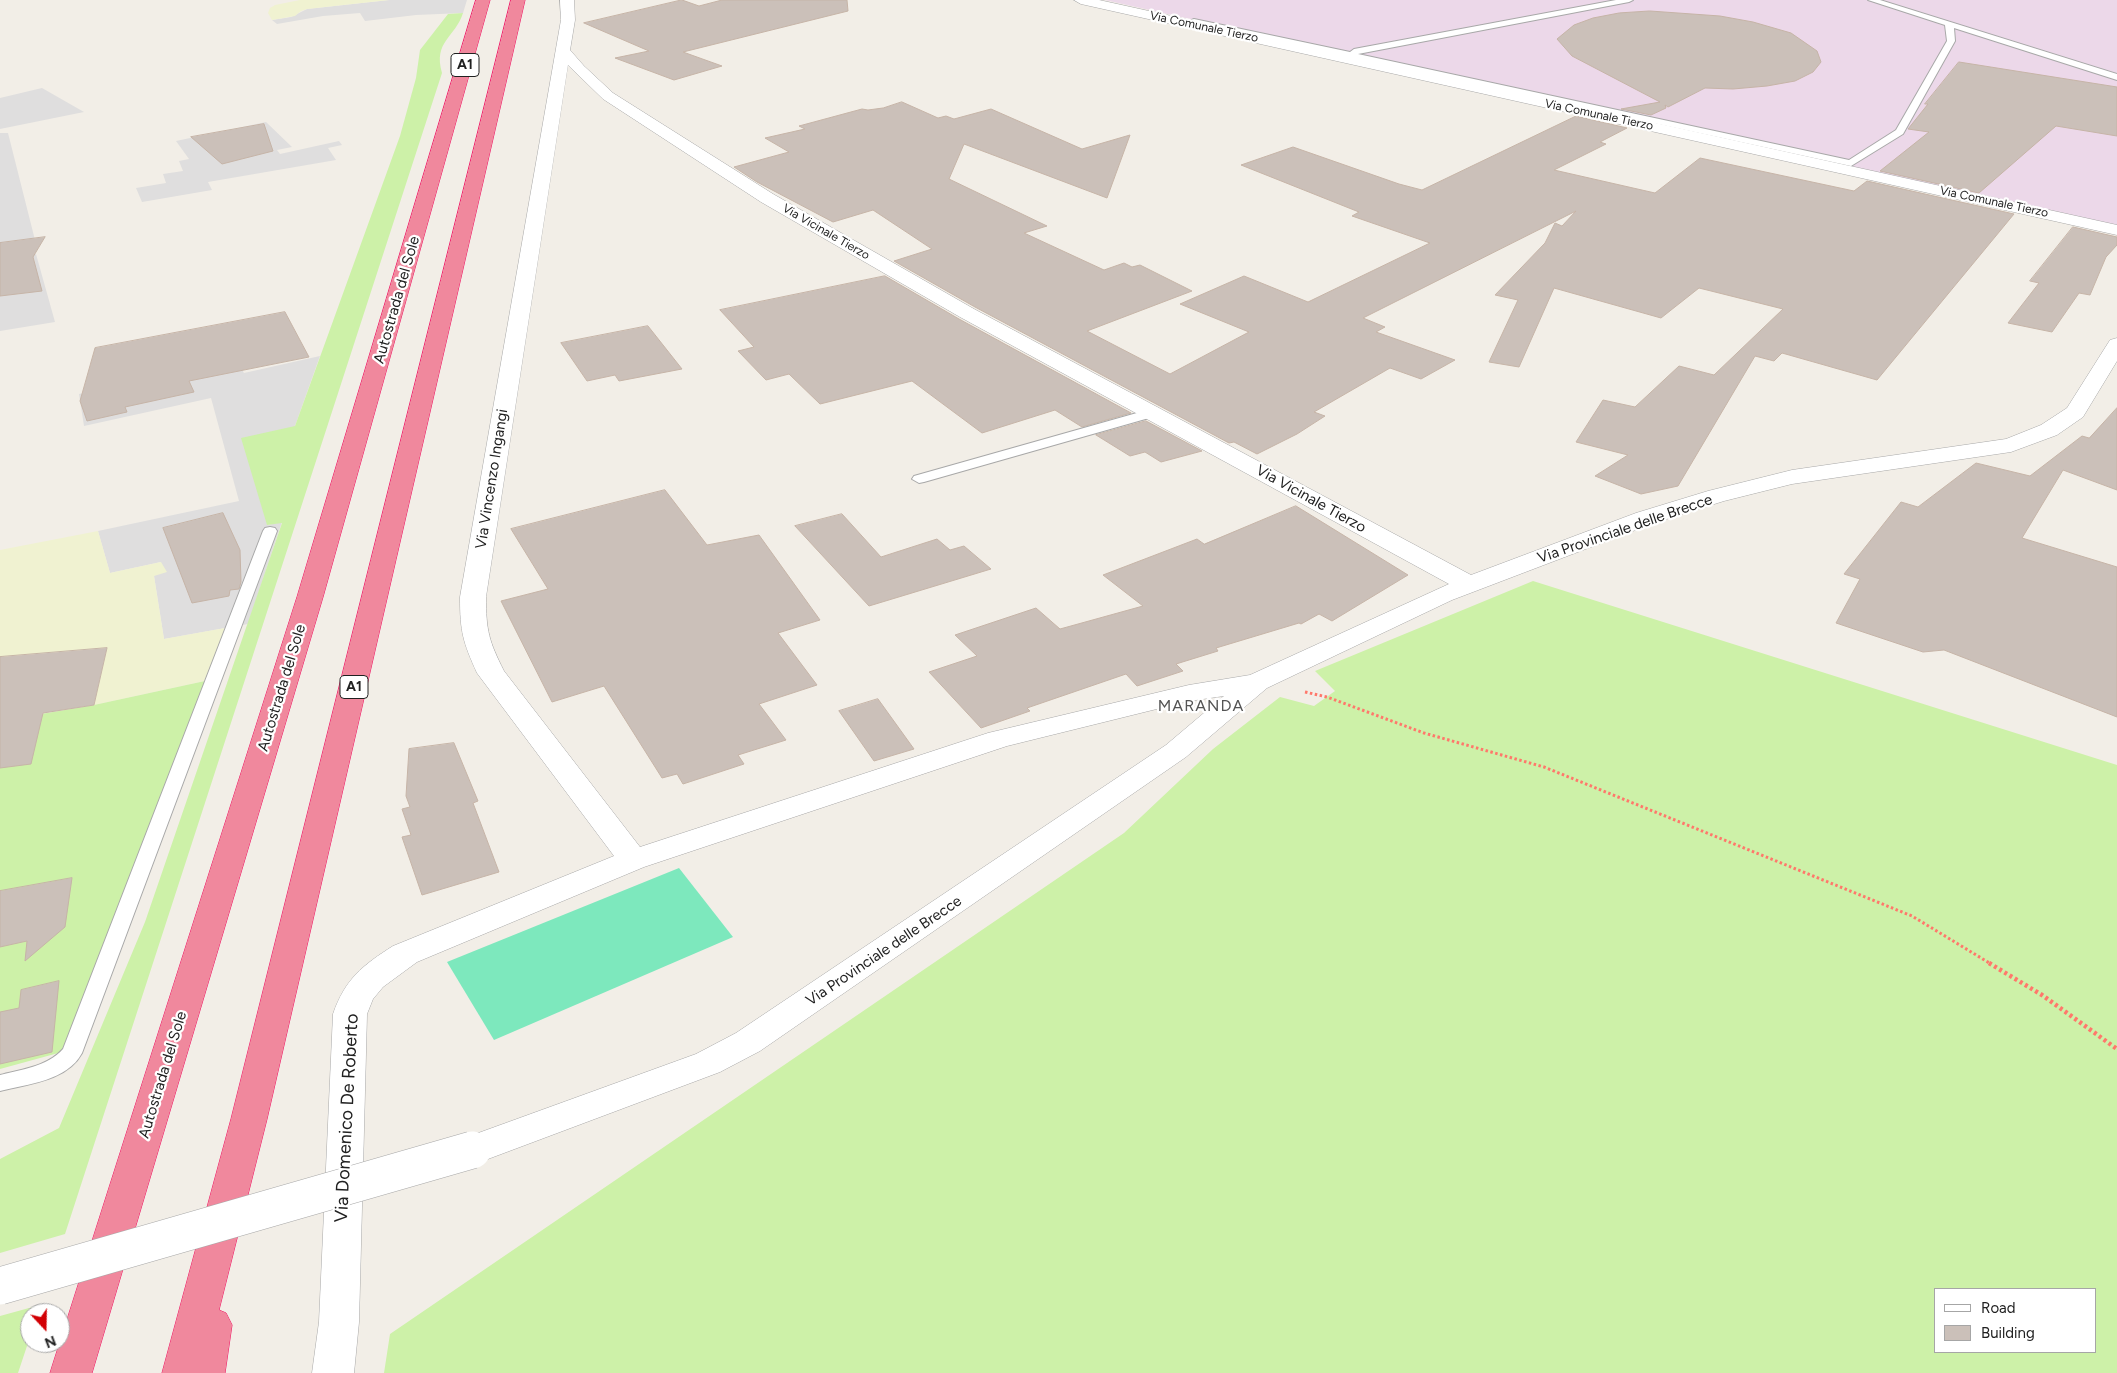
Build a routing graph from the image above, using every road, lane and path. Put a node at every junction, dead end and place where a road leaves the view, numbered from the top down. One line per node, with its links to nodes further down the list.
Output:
1 (483, 0): 24 (highway, Autostrada del Sole / A1)
2 (518, 0): 22 (highway, A1)
3 (567, 0): 9 (street)
4 (1081, 0): 12 (street, Via Comunale Tierzo)
5 (1095, 0): 10 (lane)
6 (1629, 0): 10 (lane)
7 (1872, 0): 8 (lane)
8 (1949, 24): 10 (lane); 11 (lane)
9 (563, 50): 14 (street, Via Vicinale Tierzo); 19 (street, Via Vincenzo Ingangi)
10 (1346, 54)
11 (2117, 77)
12 (2117, 230)
13 (2117, 344): 17 (street, Via Provinciale delle Brecce)
14 (1151, 413): 15 (lane); 17 (street, Via Vicinale Tierzo)
15 (919, 479)
16 (270, 531): 21 (lane)
17 (1470, 585): 18 (street, Via Provinciale delle Brecce)
18 (1257, 682): 19 (street, Via Provinciale delle Brecce); 20 (path); 23 (street, Via Provinciale delle Brecce, bridge)
19 (633, 860): 27 (street, Via Domenico De Roberto)
20 (2117, 1049)
21 (0, 1083)
22 (249, 1120): 25 (highway, A1); 26 (highway)
23 (0, 1286)
24 (71, 1373)
25 (183, 1373)
26 (204, 1373)
27 (332, 1373)

